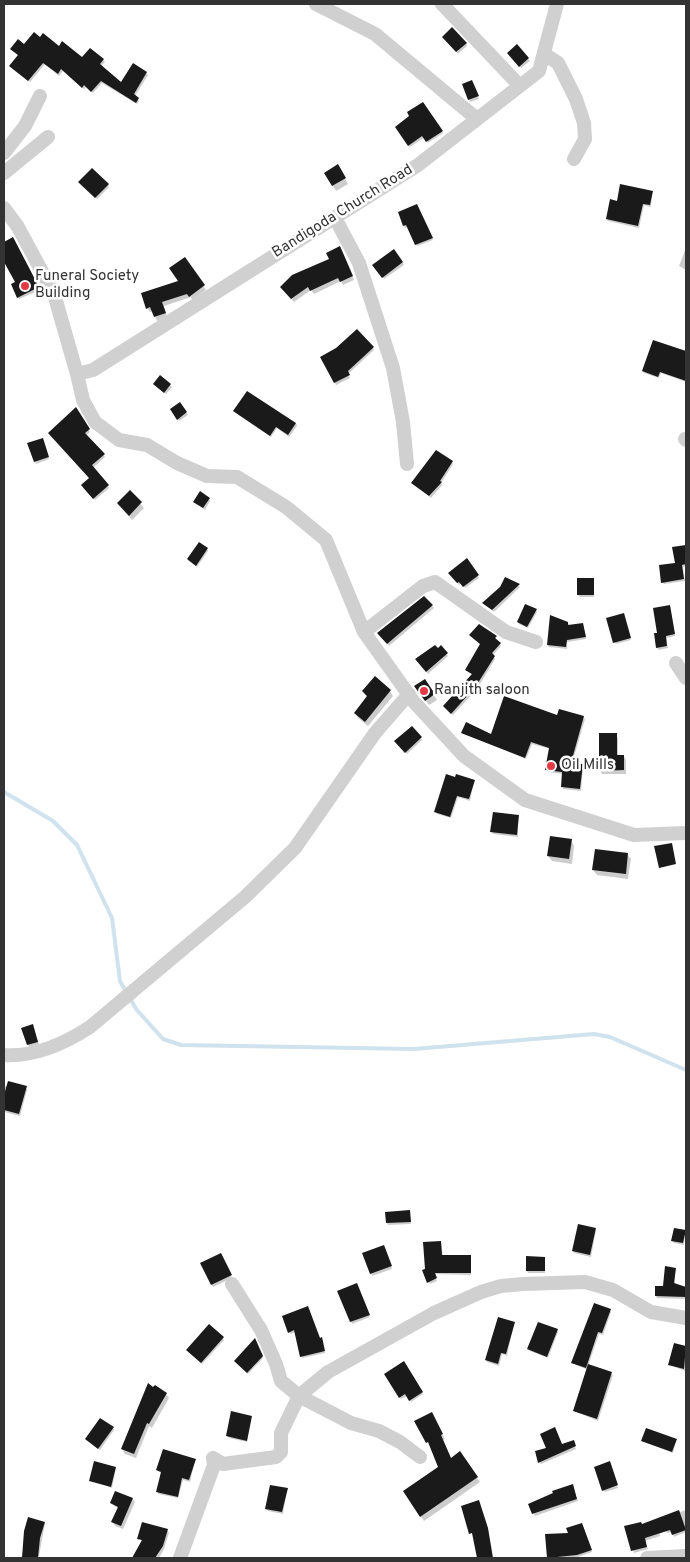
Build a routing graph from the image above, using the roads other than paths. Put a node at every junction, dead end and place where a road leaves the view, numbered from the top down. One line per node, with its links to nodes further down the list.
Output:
1 (316, 4): 7 (street)
2 (442, 4): 5 (street)
3 (557, 4): 4 (street, Bandigoda Church Road)
4 (544, 54): 5 (street, Bandigoda Church Road); 10 (street)
5 (520, 86): 7 (street, Bandigoda Church Road)
6 (40, 96): 9 (street)
7 (477, 119): 13 (street, Bandigoda Church Road)
8 (48, 137): 11 (street)
9 (4, 153)
10 (574, 159)
11 (4, 173)
12 (4, 208): 14 (street)
13 (335, 218): 14 (street, Bandigoda Church Road); 15 (street)
14 (77, 374): 16 (street)
15 (407, 464)
16 (364, 632): 17 (street); 20 (street)
17 (536, 642)
18 (676, 662): 19 (street)
19 (686, 678)
20 (409, 694): 21 (street); 22 (street)
21 (686, 833)
22 (4, 1056)
23 (232, 1284): 25 (street)
24 (686, 1318): 25 (street)
25 (299, 1396): 26 (street); 28 (street)
26 (420, 1457)
27 (686, 1556): 29 (street)
28 (180, 1558)
29 (648, 1558)

